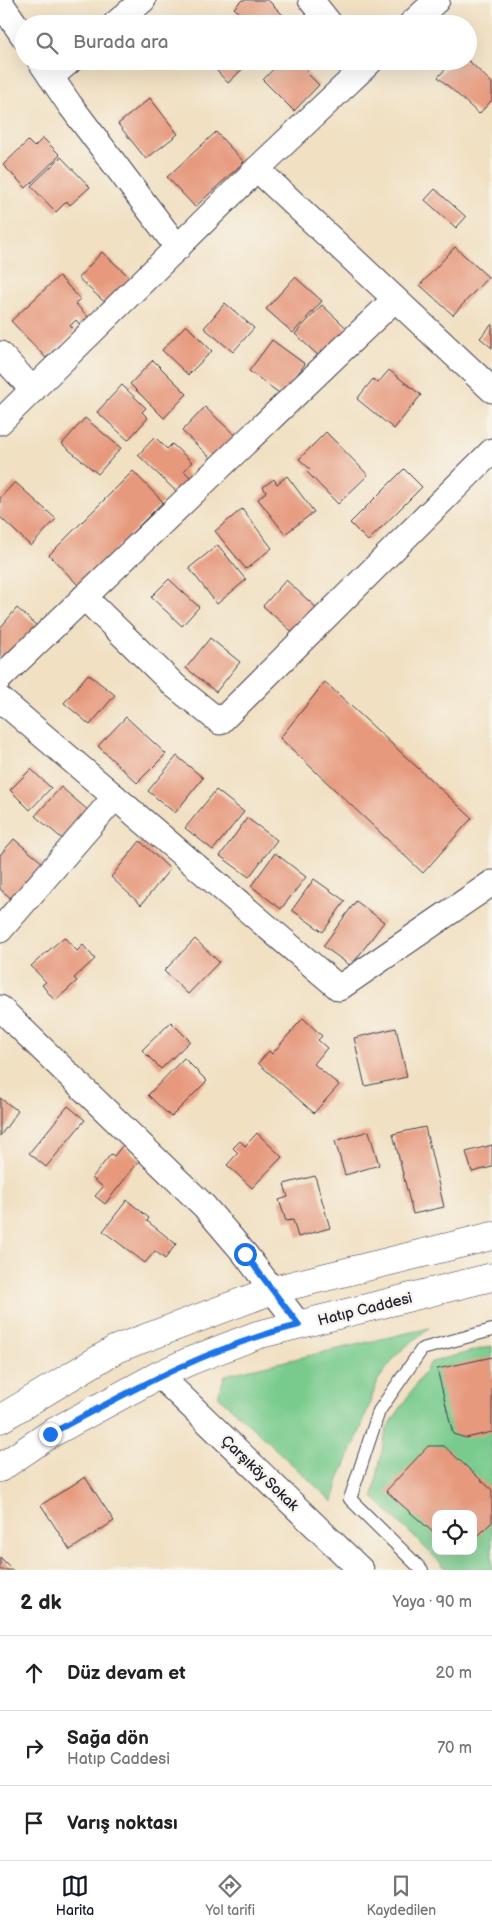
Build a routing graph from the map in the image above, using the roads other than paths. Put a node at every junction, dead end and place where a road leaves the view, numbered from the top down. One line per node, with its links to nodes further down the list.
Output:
1 (143, 0): 5 (street)
2 (311, 0): 6 (street)
3 (437, 0): 7 (street)
4 (0, 2): 8 (street)
5 (125, 15)
6 (323, 15)
7 (421, 15)
8 (15, 24)
9 (46, 70): 12 (street)
10 (362, 70): 11 (street)
11 (257, 169): 12 (street); 13 (street)
12 (178, 248): 15 (street)
13 (395, 299): 16 (street); 19 (street)
14 (0, 354): 15 (street)
15 (33, 390): 17 (street)
16 (492, 390)
17 (0, 422)
18 (492, 451): 19 (street)
19 (84, 597): 20 (street)
20 (0, 678)
21 (0, 700): 22 (street)
22 (115, 797): 23 (street); 24 (street)
23 (492, 883)
24 (0, 930)
25 (3, 1015): 28 (street)
26 (492, 1236): 28 (main road)
27 (492, 1277): 29 (main road, Hatıp Caddesi)
28 (273, 1290): 29 (street); 32 (main road)
29 (299, 1325): 31 (main road, Hatıp Caddesi)
30 (492, 1330): 35 (lane)
31 (159, 1375): 33 (main road, Hatıp Caddesi); 34 (street, Çarşıköy Sokak)
32 (0, 1419)
33 (0, 1468)
34 (361, 1570)
35 (422, 1570)

